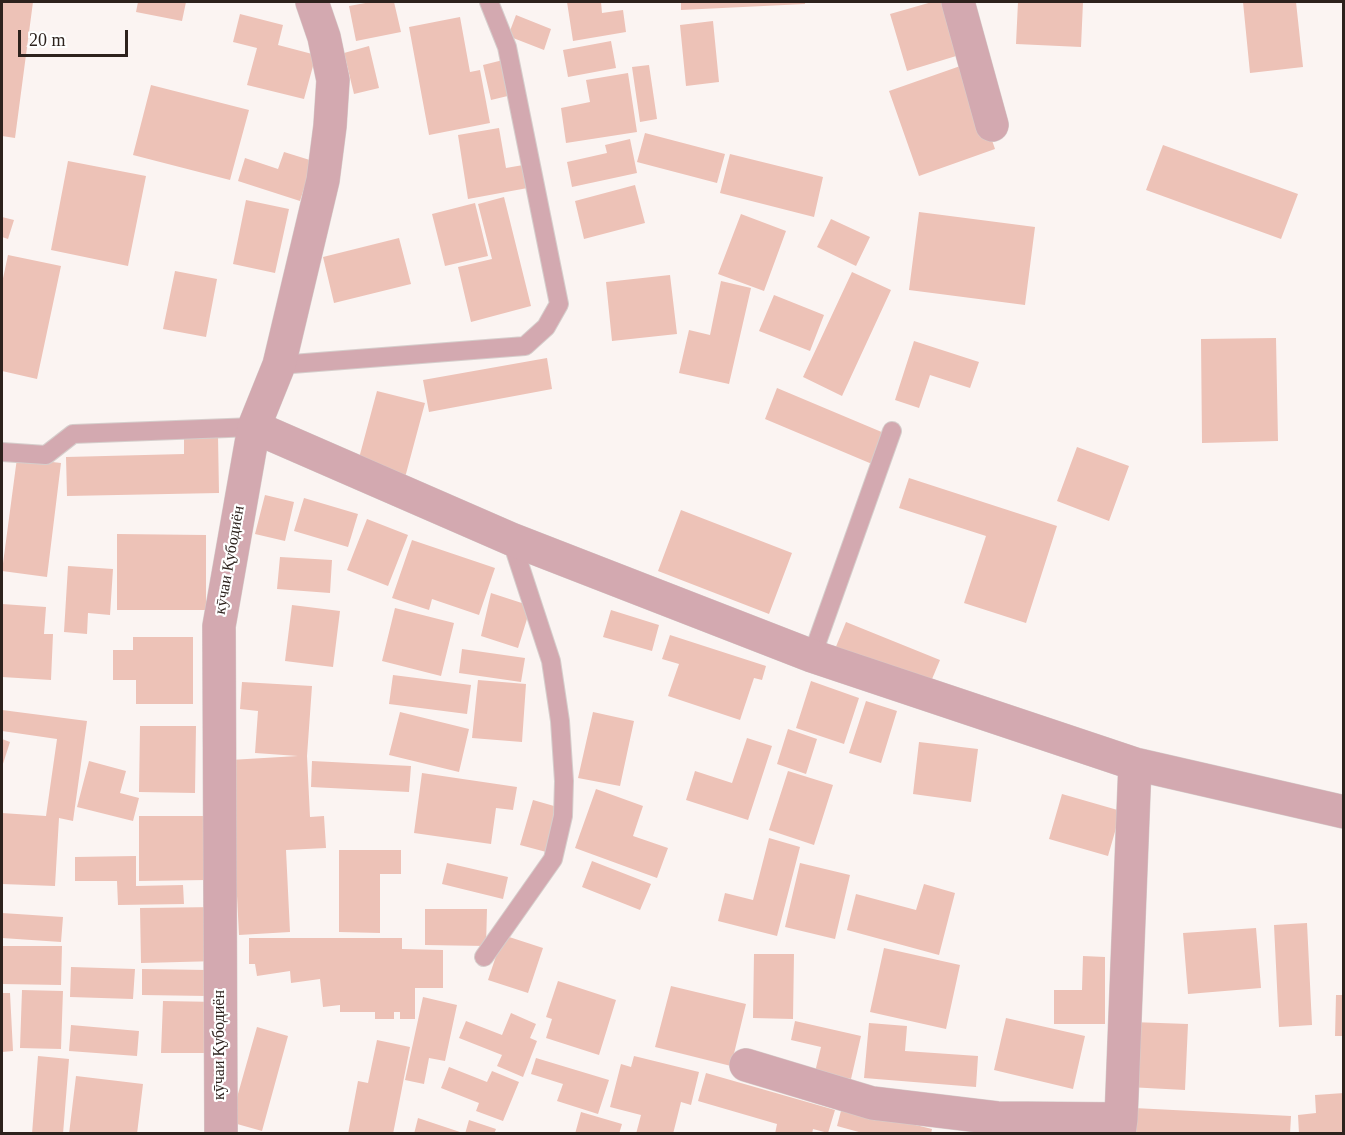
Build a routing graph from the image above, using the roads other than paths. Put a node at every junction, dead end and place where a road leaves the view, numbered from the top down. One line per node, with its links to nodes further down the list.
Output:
1 (312, 2): 5 (street, кӯчаи Қубодиён)
2 (489, 2): 5 (lane)
3 (958, 2): 4 (street)
4 (992, 124)
5 (279, 365): 6 (street, кӯчаи Қубодиён)
6 (254, 427): 8 (lane); 9 (street); 16 (street, кӯчаи Қубодиён)
7 (892, 431): 10 (lane)
8 (2, 452)
9 (511, 538): 10 (street); 13 (lane)
10 (812, 656): 11 (street)
11 (1135, 764): 12 (street); 15 (street)
12 (1344, 812)
13 (484, 957)
14 (746, 1065): 15 (street)
15 (1120, 1126)
16 (221, 1134)

